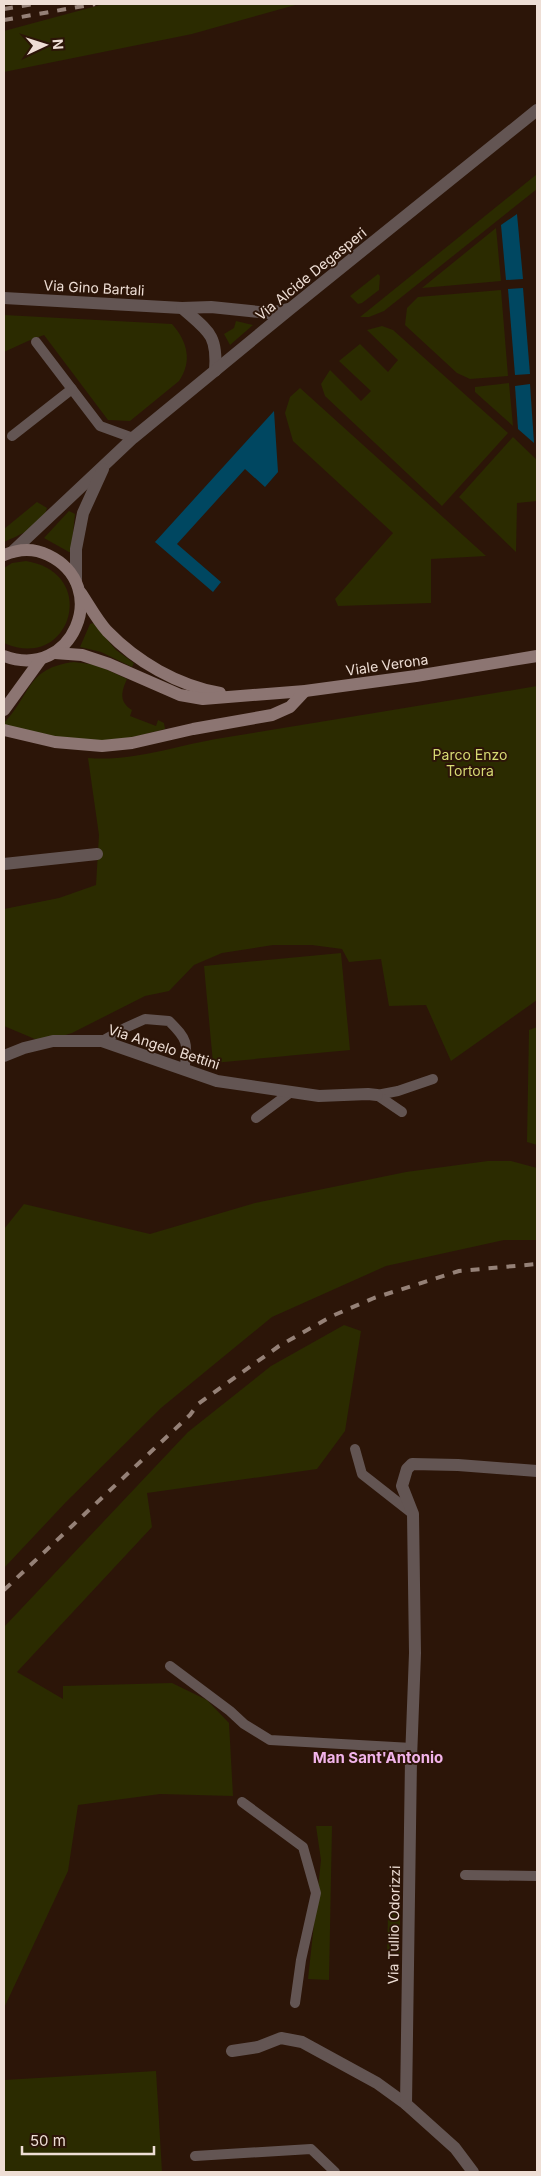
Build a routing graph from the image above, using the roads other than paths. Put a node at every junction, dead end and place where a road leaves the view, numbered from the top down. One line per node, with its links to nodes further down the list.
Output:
1 (537, 110): 4 (street, Via Alcide Degasperi)
2 (4, 298): 3 (street, Via Gino Bartali)
3 (182, 308): 4 (street, Via Gino Bartali); 6 (street)
4 (290, 309): 6 (street, Via Alcide Degasperi)
5 (36, 342): 7 (lane)
6 (215, 371): 9 (street, Via Alcide Degasperi)
7 (72, 389): 8 (lane); 9 (lane)
8 (12, 436)
9 (133, 438): 10 (street, Via Alcide Degasperi)
10 (106, 464): 11 (street, Via Alcide Degasperi); 12 (street, Via Alcide Degasperi)
11 (8, 553): 12 (main road, Viale Verona)
12 (78, 586): 13 (main road); 18 (main road, Viale Verona)
13 (55, 653): 16 (main road); 18 (main road, Viale Verona)
14 (4, 656): 16 (main road)
15 (537, 656): 17 (main road, Viale Verona)
16 (41, 659): 19 (main road)
17 (305, 691): 18 (main road, Viale Verona); 20 (main road)
18 (240, 697)
19 (4, 710)
20 (4, 730)
21 (97, 854): 22 (street)
22 (4, 864)
23 (102, 1041): 24 (street, Via Angelo Bettini); 25 (street, Via Angelo Bettini); 25 (lane)
24 (4, 1056)
25 (184, 1070): 27 (street, Via Angelo Bettini)
26 (433, 1079): 28 (lane, Via Angelo Bettini)
27 (291, 1092): 28 (street, Via Angelo Bettini); 30 (lane)
28 (377, 1096): 29 (lane)
29 (402, 1112)
30 (256, 1118)
31 (355, 1450): 33 (lane)
32 (537, 1471): 33 (street, Via Tullio Odorizzi)
33 (413, 1514): 35 (street, Via Tullio Odorizzi)
34 (170, 1666): 35 (lane)
35 (412, 1748): 41 (street, Via Tullio Odorizzi)
36 (242, 1802): 39 (lane)
37 (465, 1875): 38 (lane)
38 (537, 1876)
39 (295, 2003)
40 (232, 2051): 41 (street)
41 (406, 2104): 44 (street)
42 (195, 2156): 43 (lane)
43 (335, 2172)
44 (473, 2172)

